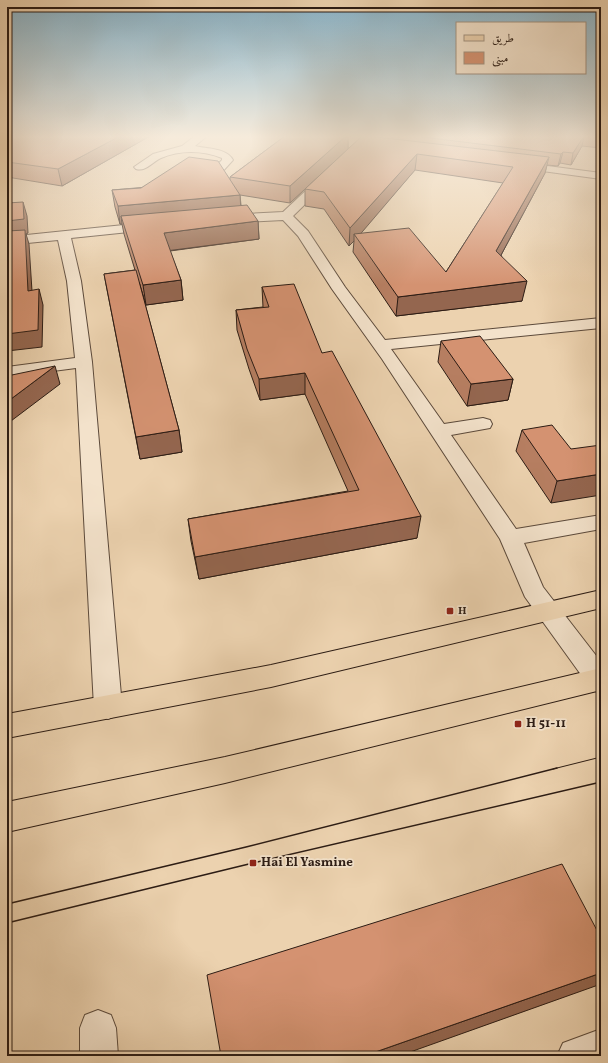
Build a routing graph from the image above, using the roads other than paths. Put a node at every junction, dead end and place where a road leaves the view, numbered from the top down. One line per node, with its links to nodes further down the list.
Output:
1 (318, 186): 2 (street)
2 (286, 216): 3 (street); 8 (street)
3 (216, 220)
4 (169, 224): 5 (street)
5 (64, 236): 6 (street); 9 (street)
6 (7, 241)
7 (601, 323): 8 (street)
8 (380, 345): 12 (street)
9 (84, 362): 10 (street); 18 (street)
10 (7, 372)
11 (483, 424): 12 (street)
12 (438, 431): 14 (street)
13 (601, 522): 14 (street)
14 (510, 538): 16 (street)
15 (601, 599): 16 (main road)
16 (548, 610): 17 (street); 18 (main road)
17 (600, 680): 20 (main road)
18 (108, 707): 19 (main road)
19 (7, 726)
20 (7, 817)
21 (601, 1048): 22 (street)
22 (576, 1056)

